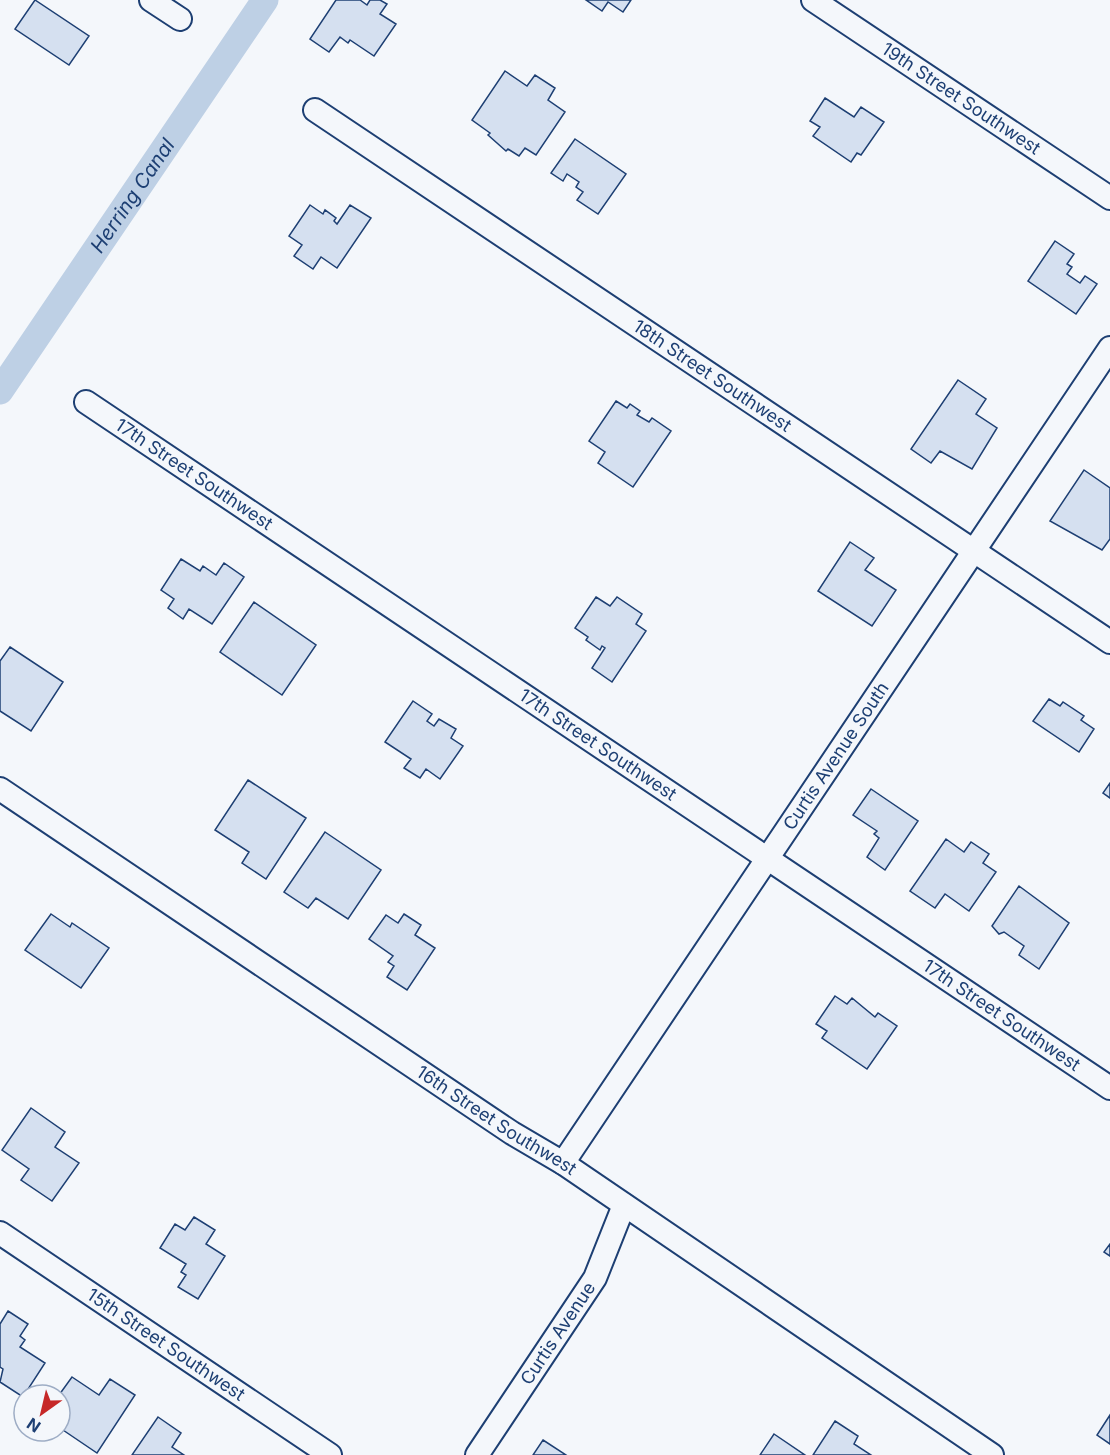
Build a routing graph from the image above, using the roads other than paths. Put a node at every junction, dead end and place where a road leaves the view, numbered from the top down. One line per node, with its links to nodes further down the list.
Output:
1 (151, 0): 3 (street)
2 (813, 0): 5 (street, 19th Street Southwest)
3 (180, 19)
4 (315, 110): 8 (street, 18th Street Southwest)
5 (1110, 198)
6 (1110, 348): 8 (street, Curtis Avenue South)
7 (86, 402): 11 (street, 17th Street Southwest)
8 (974, 551): 9 (street, 18th Street Southwest); 11 (street, Curtis Avenue South)
9 (1110, 642)
10 (0, 789): 13 (street, 16th Street Southwest)
11 (768, 858): 12 (street, 17th Street Southwest); 13 (street, Curtis Avenue South)
12 (1110, 1088)
13 (563, 1163): 14 (street, 16th Street Southwest)
14 (624, 1205): 17 (street, Curtis Avenue); 18 (street, 16th Street Southwest)
15 (0, 1233): 16 (street, 15th Street Southwest)
16 (330, 1455)
17 (477, 1455)
18 (992, 1455)

